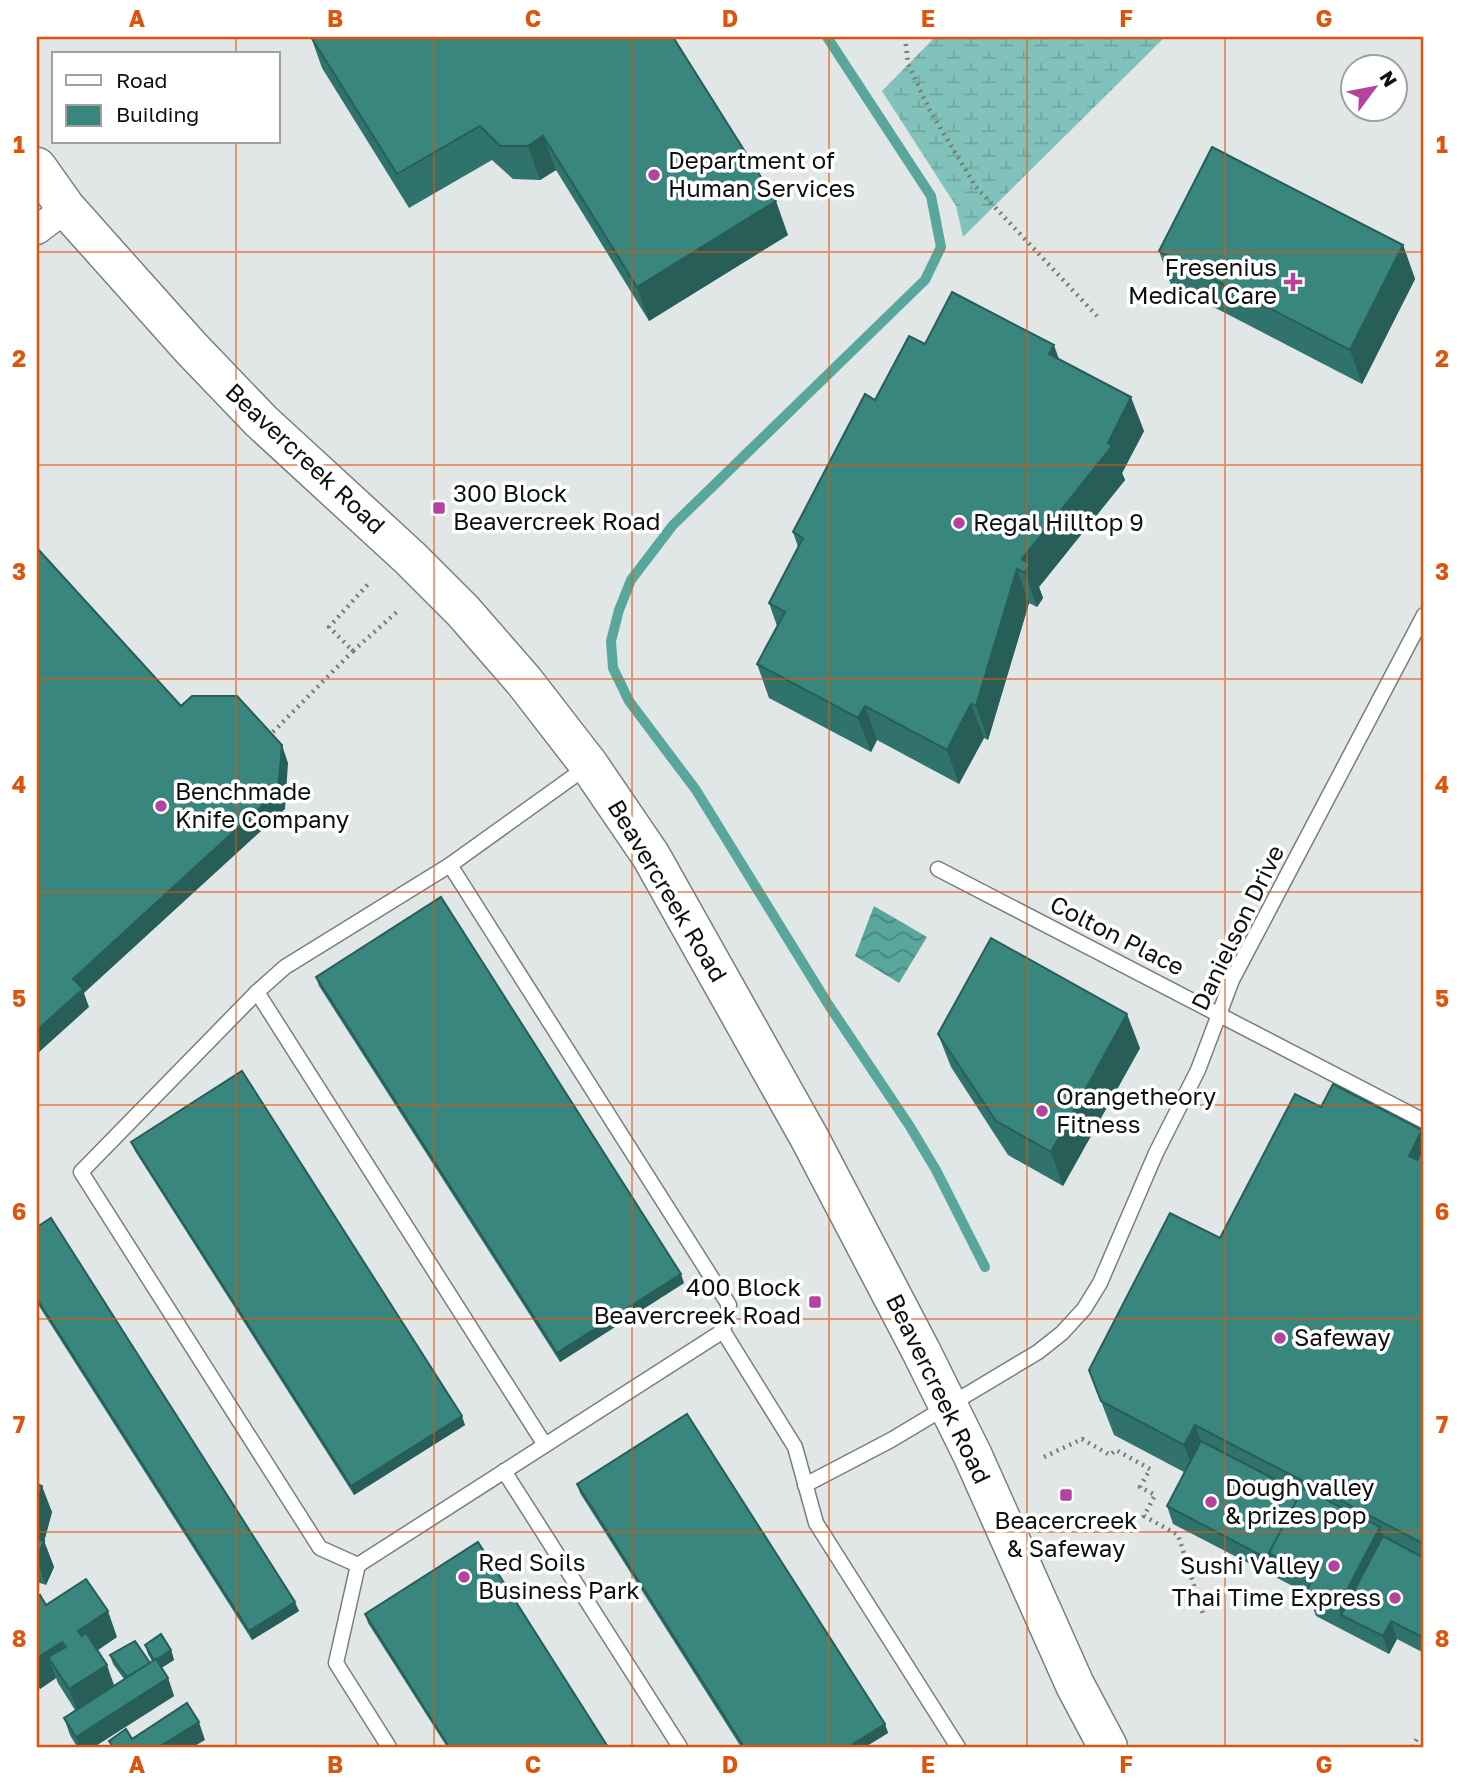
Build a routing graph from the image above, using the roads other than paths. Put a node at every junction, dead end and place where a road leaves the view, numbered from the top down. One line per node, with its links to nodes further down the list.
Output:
1 (37, 167): 2 (main road, Beavercreek Road)
2 (51, 219): 4 (main road, Beavercreek Road)
3 (1424, 615): 8 (lane, Danielson Drive)
4 (589, 765): 5 (lane); 11 (main road, Beavercreek Road)
5 (450, 865): 7 (lane); 10 (lane)
6 (938, 869): 8 (lane, Colton Place)
7 (257, 992): 12 (lane); 15 (lane)
8 (1219, 1015): 9 (lane, Colton Place); 11 (lane, Danielson Drive)
9 (1424, 1121)
10 (723, 1331): 12 (lane); 14 (lane)
11 (949, 1406): 14 (lane, Danielson Drive); 19 (main road, Beavercreek Road)
12 (545, 1445): 13 (lane)
13 (504, 1471): 15 (lane); 17 (lane)
14 (805, 1485): 18 (lane)
15 (358, 1564): 16 (lane)
16 (389, 1747)
17 (680, 1747)
18 (958, 1747)
19 (1108, 1747)

